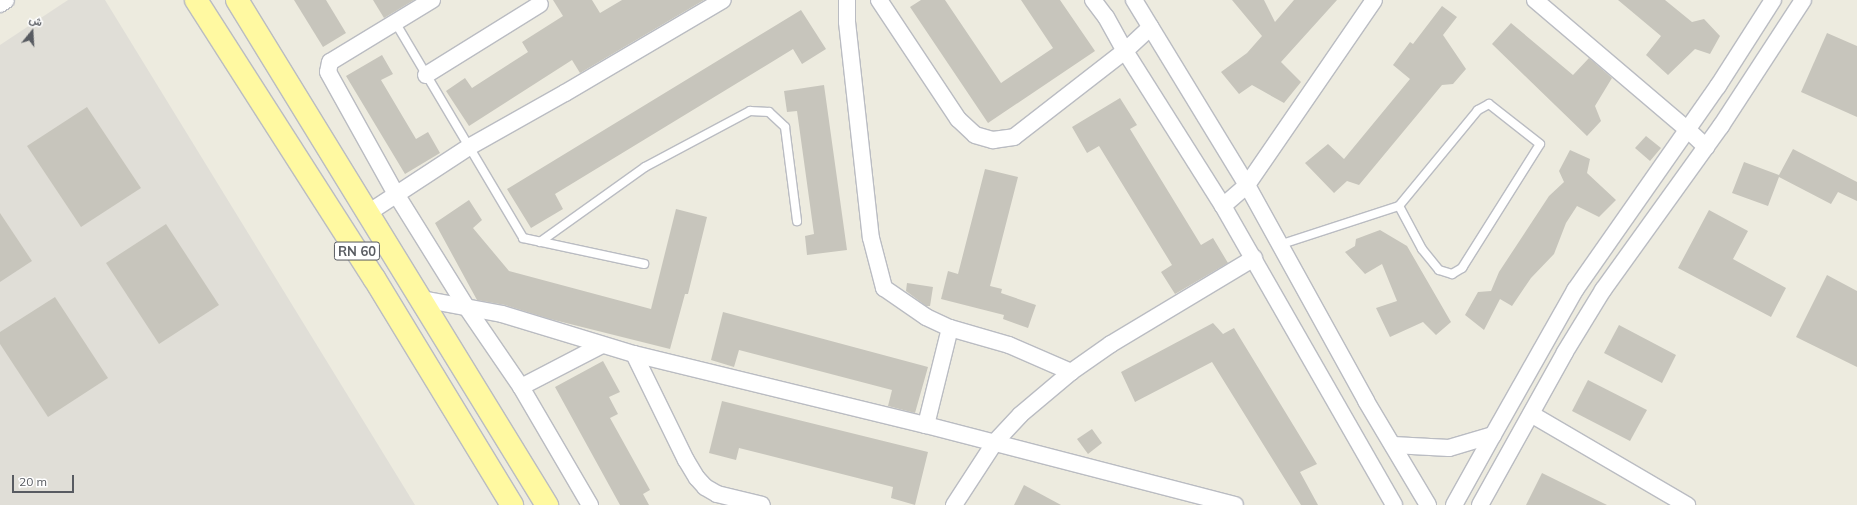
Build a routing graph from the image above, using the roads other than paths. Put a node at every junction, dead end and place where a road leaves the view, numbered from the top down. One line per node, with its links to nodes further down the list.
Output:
1 (6, 0): 14 (street)
2 (196, 0): 47 (main road, RN 60)
3 (237, 0): 27 (main road, RN 60)
4 (432, 0): 16 (street)
5 (723, 0): 21 (street)
6 (847, 0): 35 (street)
7 (879, 0): 18 (street)
8 (1093, 0): 18 (street)
9 (1134, 0): 17 (street)
10 (1374, 0): 23 (street)
11 (1535, 0): 20 (street)
12 (1772, 0): 20 (street)
13 (1803, 0): 22 (street)
14 (0, 4)
15 (540, 4): 19 (street)
16 (395, 22): 19 (lane); 24 (street)
17 (1151, 27): 18 (street); 23 (street)
18 (1125, 51): 25 (street)
19 (426, 75): 21 (lane)
20 (1688, 130): 22 (street); 42 (street)
21 (469, 147): 24 (street); 29 (lane)
22 (1706, 147): 40 (street)
23 (1247, 185): 25 (street); 30 (street)
24 (396, 194): 27 (street); 34 (street)
25 (1223, 206): 31 (street)
26 (1399, 206): 26 (lane); 30 (lane)
27 (368, 213): 33 (main road, RN 60)
28 (797, 221): 29 (lane)
29 (540, 242): 32 (lane)
30 (1279, 245): 44 (street)
31 (1254, 258): 38 (street); 45 (street)
32 (644, 264)
33 (422, 299): 34 (street); 48 (main road, RN 60)
34 (467, 308): 36 (street); 39 (street)
35 (950, 328): 38 (street); 41 (street)
36 (602, 345): 37 (street); 39 (street)
37 (634, 354): 41 (street); 50 (street)
38 (1071, 372): 43 (street)
39 (521, 387): 49 (street)
40 (1531, 414): 46 (street); 56 (street)
41 (926, 425): 43 (street)
42 (1493, 435): 44 (street); 55 (street)
43 (995, 442): 51 (street); 52 (street)
44 (1393, 445): 54 (street)
45 (1382, 498): 53 (street)
46 (1663, 499): 57 (street)
47 (512, 505)
48 (548, 505)
49 (590, 505)
50 (762, 505)
51 (954, 505)
52 (1235, 505)
53 (1394, 505)
54 (1428, 505)
55 (1454, 505)
56 (1480, 505)
57 (1686, 505)

